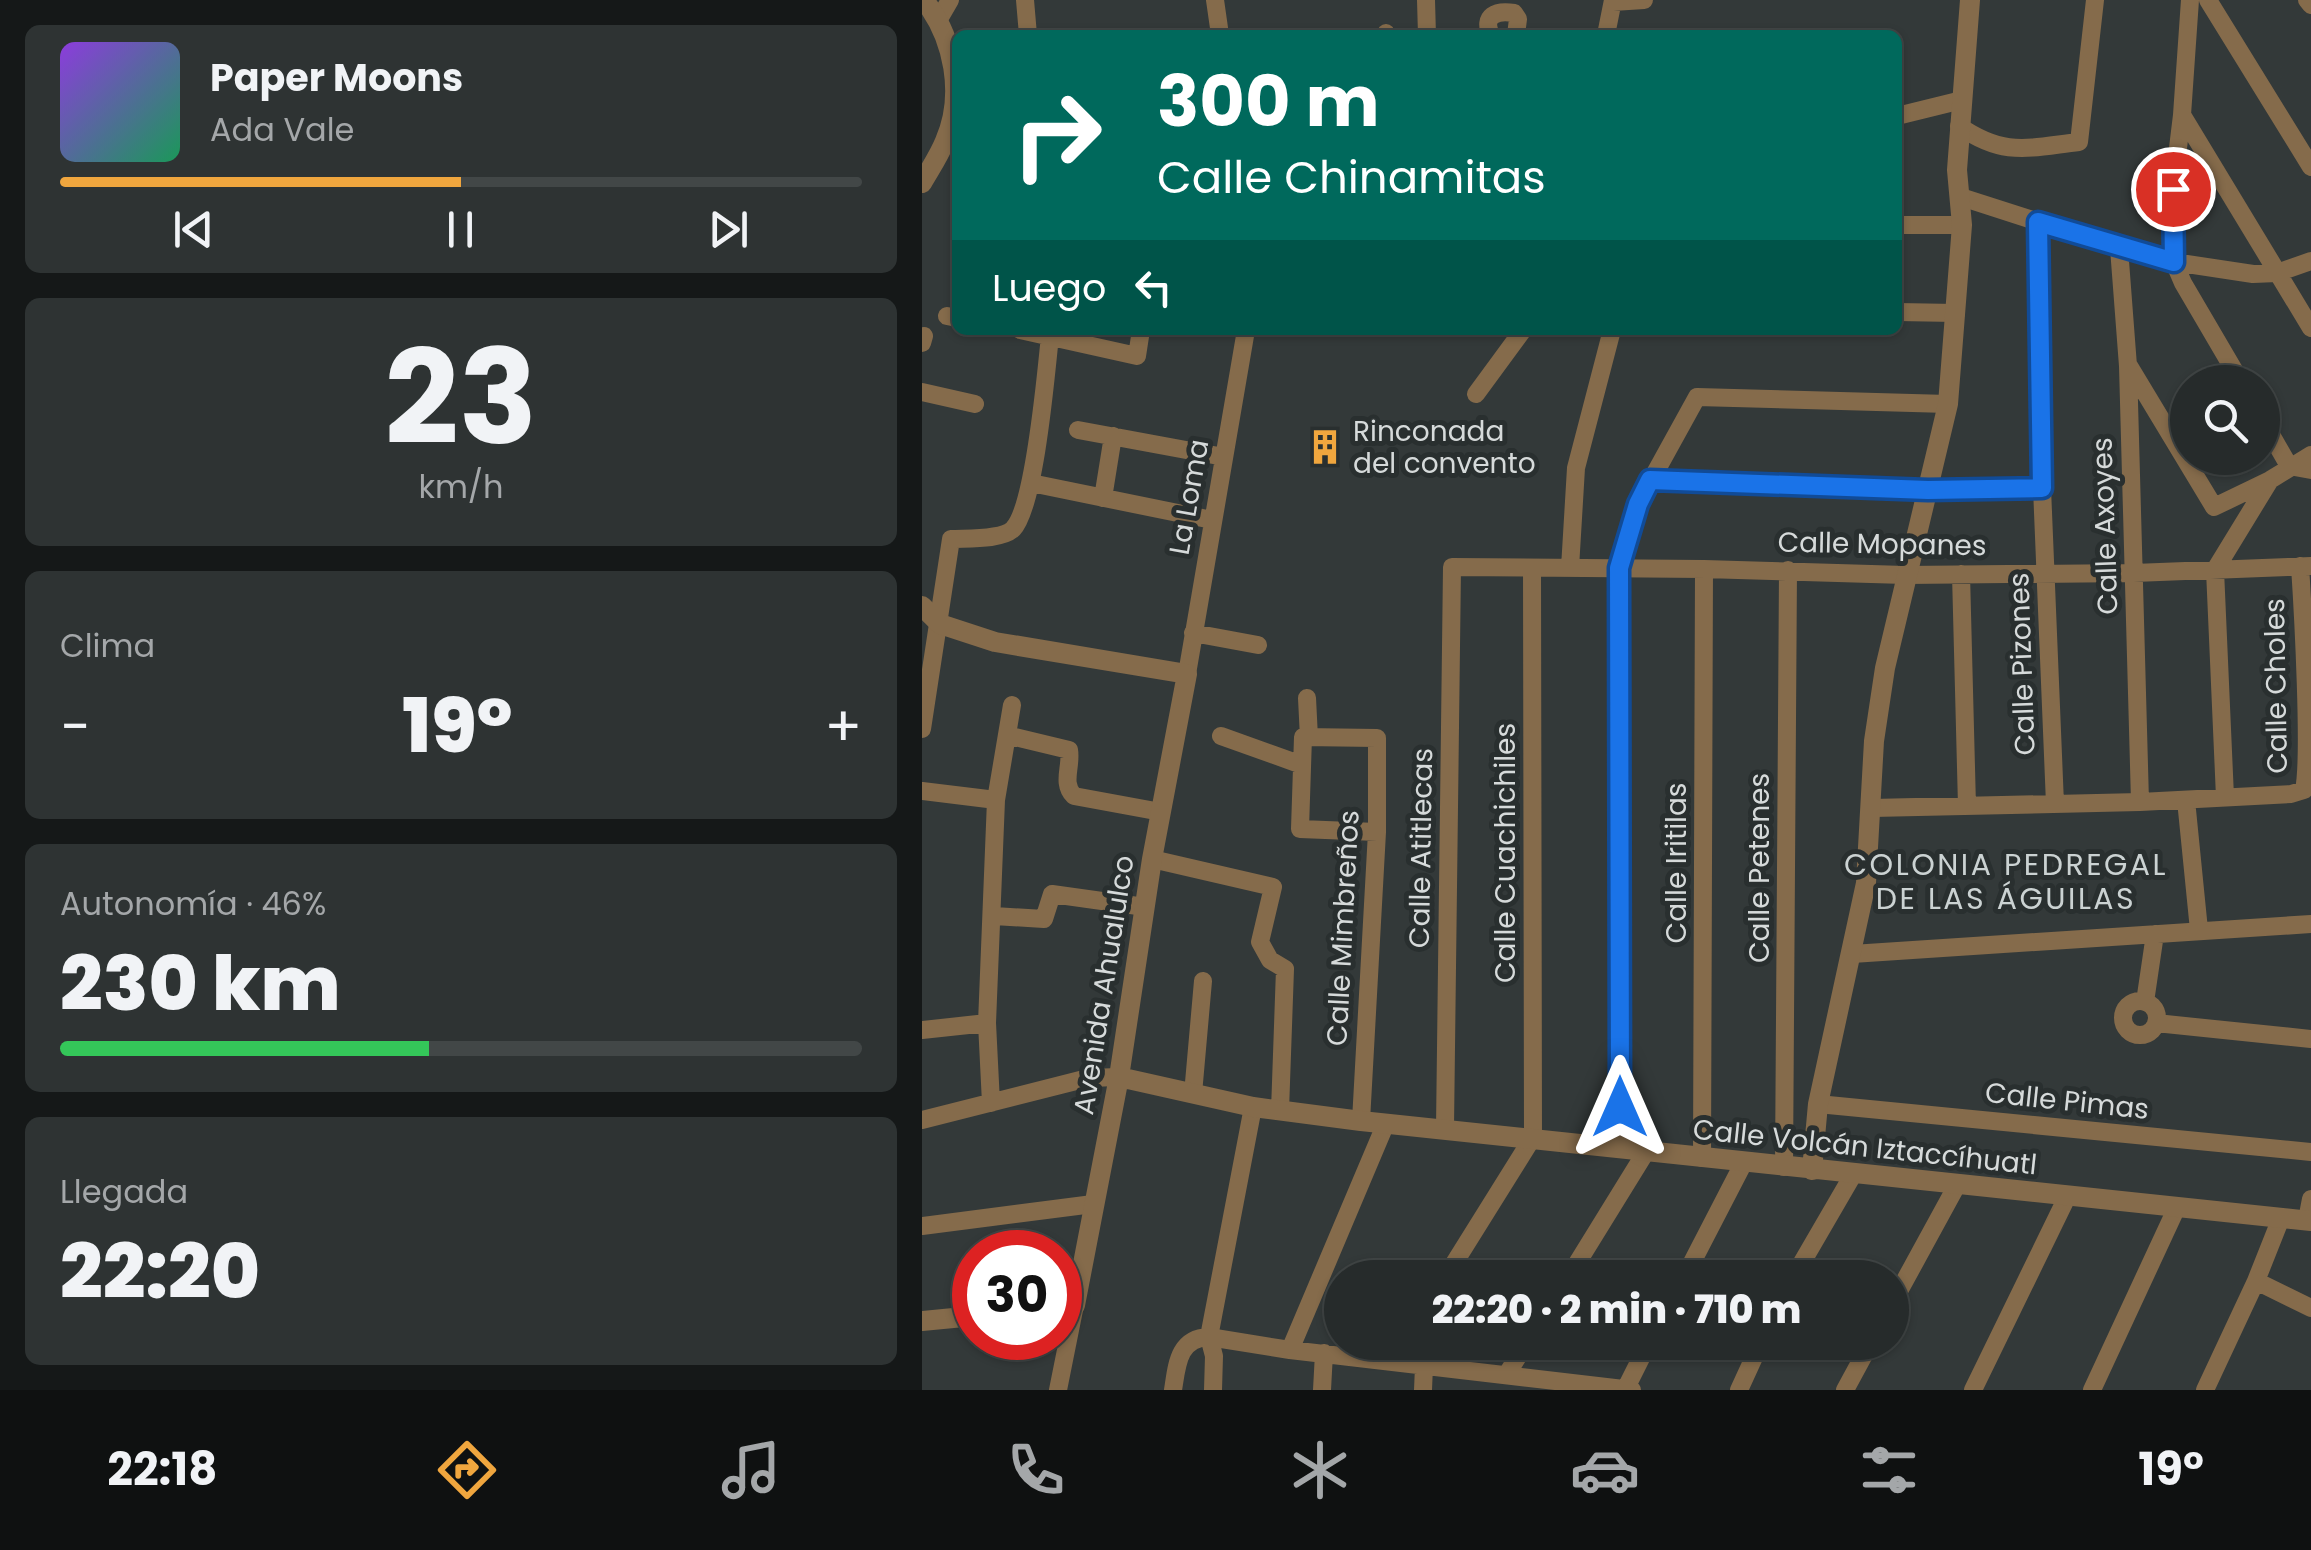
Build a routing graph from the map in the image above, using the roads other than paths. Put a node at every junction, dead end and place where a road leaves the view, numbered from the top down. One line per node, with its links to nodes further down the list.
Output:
1 (924, 0): 11 (street)
2 (1025, 0): 12 (street)
3 (1215, 0): 13 (street)
4 (1426, 0): 14 (street)
5 (1644, 0): 10 (street)
6 (1970, 0): 19 (street)
7 (2095, 0): 23 (street)
8 (2190, 0): 21 (street)
9 (2208, 0): 24 (street)
10 (1613, 1): 17 (street)
11 (944, 9): 18 (street)
12 (1028, 30)
13 (1219, 30)
14 (1427, 30)
15 (1488, 30): 16 (street)
16 (1517, 30)
17 (1607, 30)
18 (952, 61)
19 (1962, 100): 20 (street); 23 (street)
20 (1902, 115)
21 (2182, 115): 32 (street); 33 (street)
22 (952, 116): 25 (street)
23 (1959, 126): 26 (street)
24 (2310, 166)
25 (922, 183)
26 (1961, 197): 27 (street); 28 (street)
27 (2038, 222): 30 (street); 59 (street, Calle Pizones)
28 (1962, 225): 29 (street); 35 (street)
29 (1902, 226)
30 (2119, 248): 32 (street); 44 (street, Calle Axoyes)
31 (2310, 261): 33 (street)
32 (2174, 262): 33 (street); 43 (street)
33 (2277, 272): 36 (street)
34 (1902, 312): 35 (street)
35 (1956, 313): 48 (street)
36 (2310, 328)
37 (1045, 335): 42 (street)
38 (1140, 335): 42 (street)
39 (1245, 335): 53 (street, La Loma)
40 (1519, 335): 46 (street)
41 (1611, 335): 65 (street)
42 (1050, 336): 58 (street)
43 (2230, 365)
44 (2128, 366): 57 (street); 72 (street, Calle Axoyes)
45 (922, 392): 47 (street)
46 (1476, 394)
47 (974, 404)
48 (1948, 404): 56 (street); 60 (street)
49 (1078, 430): 50 (street)
50 (1114, 436): 53 (street); 61 (street)
51 (2280, 451): 54 (street)
52 (2310, 454): 54 (street)
53 (1224, 457): 62 (street, La Loma)
54 (2289, 466): 55 (street); 57 (street)
55 (2310, 470)
56 (1650, 480): 60 (street); 66 (street)
57 (2270, 480): 70 (street)
58 (1030, 483): 61 (street); 76 (street)
59 (2042, 488): 60 (street); 71 (street, Calle Pizones)
60 (1928, 490): 74 (street)
61 (1103, 498): 62 (street)
62 (1212, 520): 77 (street, La Loma)
63 (2305, 566): 70 (street, Calle Mopanes); 79 (street, Calle Choles)
64 (1452, 567): 68 (street, Calle Mopanes); 121 (street, Calle Atitlecas)
65 (1570, 568): 66 (street, Calle Mopanes); 68 (street, Calle Mopanes)
66 (1619, 568): 67 (street, Calle Mopanes); 123 (street)
67 (1704, 568): 69 (street, Calle Mopanes); 126 (street, Calle Iritilas)
68 (1532, 569): 122 (street, Calle Cuachichiles)
69 (1788, 570): 74 (street, Calle Mopanes); 128 (street, Calle Petenes)
70 (2216, 570): 72 (street, Calle Mopanes); 90 (street)
71 (2046, 573): 72 (street, Calle Mopanes); 73 (street, Calle Mopanes); 94 (street, Calle Pizones)
72 (2134, 573): 93 (street, Calle Axoyes)
73 (1962, 574): 74 (street, Calle Mopanes); 95 (street)
74 (1905, 575): 96 (street)
75 (922, 606): 76 (street)
76 (940, 624): 80 (street); 83 (street)
77 (1193, 633): 78 (street); 80 (street, La Loma)
78 (1258, 645)
79 (2308, 655): 86 (street, Calle Choles)
80 (1187, 674): 97 (street, Avenida Ahualulco)
81 (1307, 698): 87 (street)
82 (1012, 705): 84 (street)
83 (922, 729)
84 (1007, 735): 91 (street); 97 (street)
85 (1222, 736): 88 (street)
86 (2310, 736): 90 (street, Calle Choles)
87 (1309, 738): 88 (street); 98 (street, Calle Mimbreños)
88 (1302, 765): 98 (street)
89 (922, 791): 91 (street)
90 (2225, 797): 92 (street)
91 (996, 800): 101 (street)
92 (2186, 800): 93 (street); 103 (street)
93 (2140, 802): 94 (street)
94 (2054, 804): 95 (street)
95 (1967, 806): 96 (street)
96 (1872, 808): 105 (street)
97 (1161, 812): 99 (street, Avenida Ahualulco)
98 (1377, 832): 119 (street, Calle Mimbreños)
99 (1152, 859): 100 (street, Avenida Ahualulco); 117 (street)
100 (1144, 907): 101 (street); 112 (street, Avenida Ahualulco)
101 (994, 916): 108 (street)
102 (2310, 924): 103 (street)
103 (2199, 930): 104 (street)
104 (2155, 934): 105 (street); 107 (street)
105 (1852, 954): 115 (street)
106 (1203, 981): 113 (street)
107 (2145, 1002): 109 (street); 109 (street)
108 (987, 1023): 110 (street); 114 (street)
109 (2156, 1023): 111 (street)
110 (922, 1030)
111 (2310, 1040)
112 (1118, 1077): 113 (street, Calle Volcán Iztaccíhuatl); 114 (street); 134 (street, Avenida Ahualulco)
113 (1193, 1094): 116 (street, Calle Volcán Iztaccíhuatl)
114 (991, 1104): 118 (street)
115 (1818, 1104): 125 (street, Calle Pimas); 129 (street)
116 (1253, 1107): 117 (street, Calle Volcán Iztaccíhuatl); 149 (street)
117 (1280, 1111): 119 (street, Calle Volcán Iztaccíhuatl)
118 (922, 1120)
119 (1361, 1121): 120 (street, Calle Volcán Iztaccíhuatl)
120 (1386, 1124): 121 (street, Calle Volcán Iztaccíhuatl); 150 (street)
121 (1445, 1128): 122 (street, Calle Volcán Iztaccíhuatl)
122 (1533, 1137): 123 (street, Calle Volcán Iztaccíhuatl); 140 (street)
123 (1620, 1146): 124 (street, Calle Volcán Iztaccíhuatl)
124 (1647, 1150): 126 (street, Calle Volcán Iztaccíhuatl); 141 (street)
125 (2310, 1152)
126 (1702, 1158): 127 (street, Calle Volcán Iztaccíhuatl)
127 (1744, 1162): 128 (street, Calle Volcán Iztaccíhuatl); 142 (street)
128 (1784, 1167): 129 (street, Calle Volcán Iztaccíhuatl)
129 (1812, 1170): 130 (street, Calle Volcán Iztaccíhuatl)
130 (1854, 1173): 131 (street, Calle Volcán Iztaccíhuatl); 143 (street)
131 (1958, 1185): 132 (street, Calle Volcán Iztaccíhuatl); 144 (street)
132 (2067, 1197): 135 (street, Calle Volcán Iztaccíhuatl); 170 (street)
133 (2310, 1199): 137 (street)
134 (1093, 1204): 138 (street); 139 (street, Avenida Ahualulco)
135 (2177, 1207): 136 (street, Calle Volcán Iztaccíhuatl); 171 (street)
136 (2280, 1218): 137 (street, Calle Volcán Iztaccíhuatl); 145 (street)
137 (2309, 1221)
138 (922, 1226)
139 (1082, 1247)
140 (1456, 1260)
141 (1579, 1260)
142 (1693, 1260)
143 (1803, 1260)
144 (1909, 1273)
145 (2256, 1281): 146 (street); 172 (street)
146 (2310, 1308)
147 (952, 1318): 148 (street)
148 (922, 1321)
149 (1208, 1337): 150 (street); 163 (street); 164 (street)
150 (1290, 1350): 151 (street)
151 (1324, 1354): 165 (street)
152 (1061, 1360): 162 (street)
153 (1375, 1360): 158 (street)
154 (1516, 1360): 160 (street)
155 (1642, 1360): 167 (street)
156 (1753, 1360): 168 (street)
157 (1861, 1360): 169 (street)
158 (1392, 1362): 159 (street)
159 (1424, 1366): 160 (street); 166 (street)
160 (1508, 1374): 161 (street)
161 (1528, 1384): 167 (street)
162 (1058, 1390)
163 (1173, 1390)
164 (1213, 1390)
165 (1322, 1390)
166 (1423, 1390)
167 (1628, 1390)
168 (1739, 1390)
169 (1845, 1390)
170 (1973, 1390)
171 (2092, 1390)
172 (2205, 1390)

